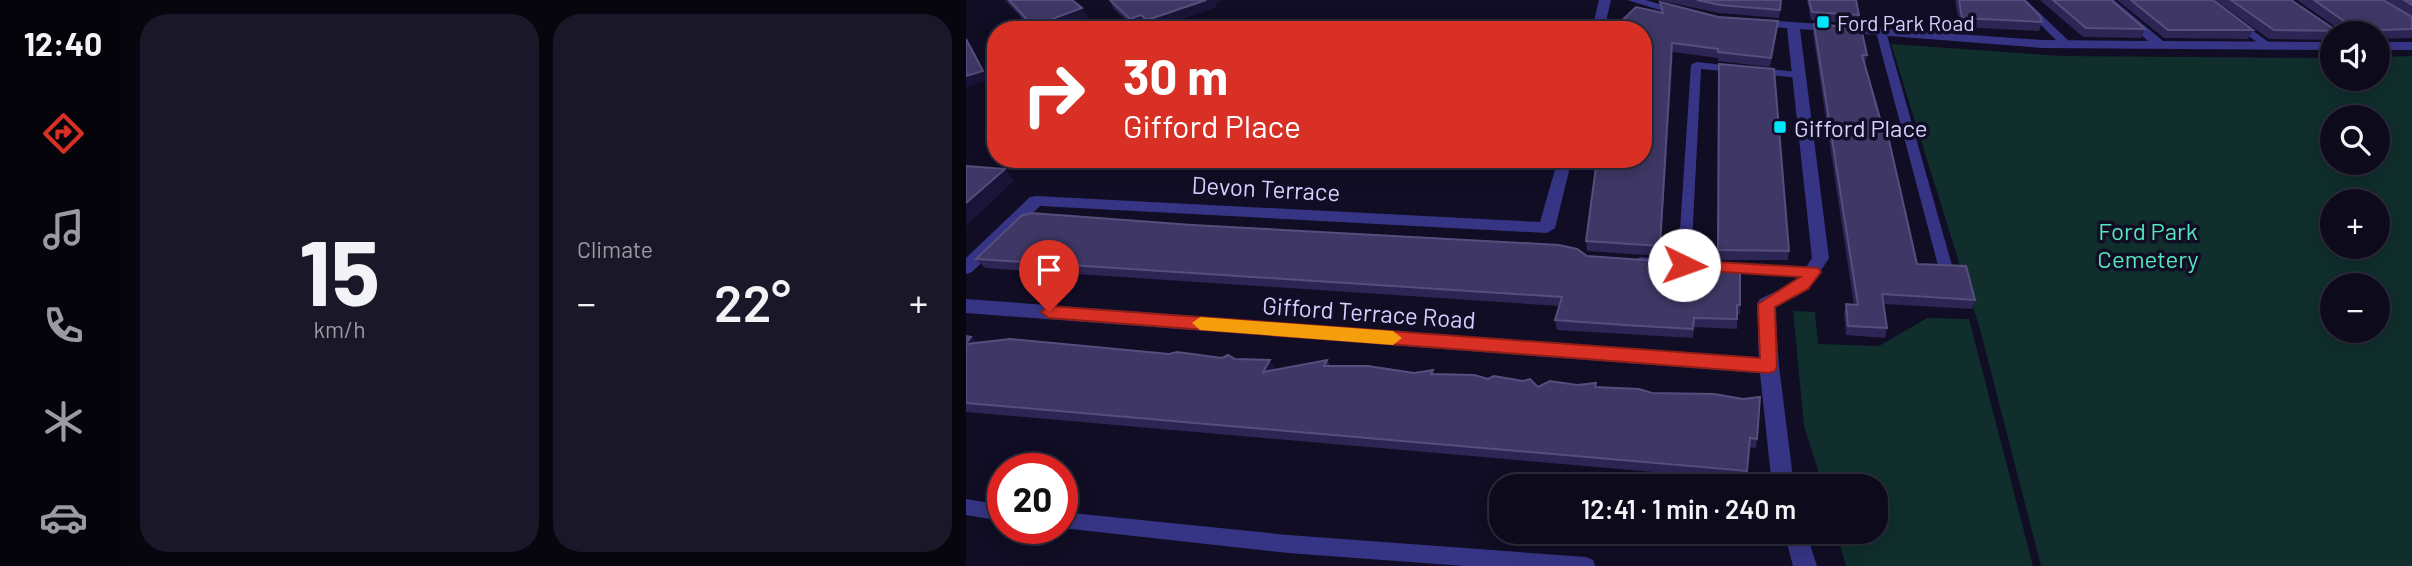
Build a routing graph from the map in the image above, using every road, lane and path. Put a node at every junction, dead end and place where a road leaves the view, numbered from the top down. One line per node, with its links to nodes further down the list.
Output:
1 (1605, 0): 7 (street)
2 (1633, 0): 5 (street)
3 (2021, 0): 11 (lane)
4 (2107, 0): 15 (street)
5 (1697, 15)
6 (2227, 16): 16 (lane)
7 (1600, 21)
8 (1743, 21): 9 (street)
9 (1793, 25): 10 (street); 17 (street)
10 (1881, 32): 11 (street); 22 (lane)
11 (2067, 45): 15 (street)
12 (2320, 46): 16 (street)
13 (2390, 46): 14 (street)
14 (2412, 46)
15 (2163, 47): 16 (street)
16 (2270, 47)
17 (1799, 75): 20 (lane); 23 (street)
18 (1563, 168): 21 (street, Devon Terrace)
19 (1629, 261): 20 (lane)
20 (1684, 265): 23 (lane)
21 (966, 268)
22 (1946, 269)
23 (1813, 272): 25 (street)
24 (966, 306): 25 (street, Gifford Terrace Road)
25 (1769, 366): 26 (street)
26 (1782, 474)
27 (966, 507): 28 (lane)
28 (987, 510)
29 (1078, 522): 31 (lane)
30 (1799, 544): 32 (street)
31 (1586, 566)
32 (1805, 566)

